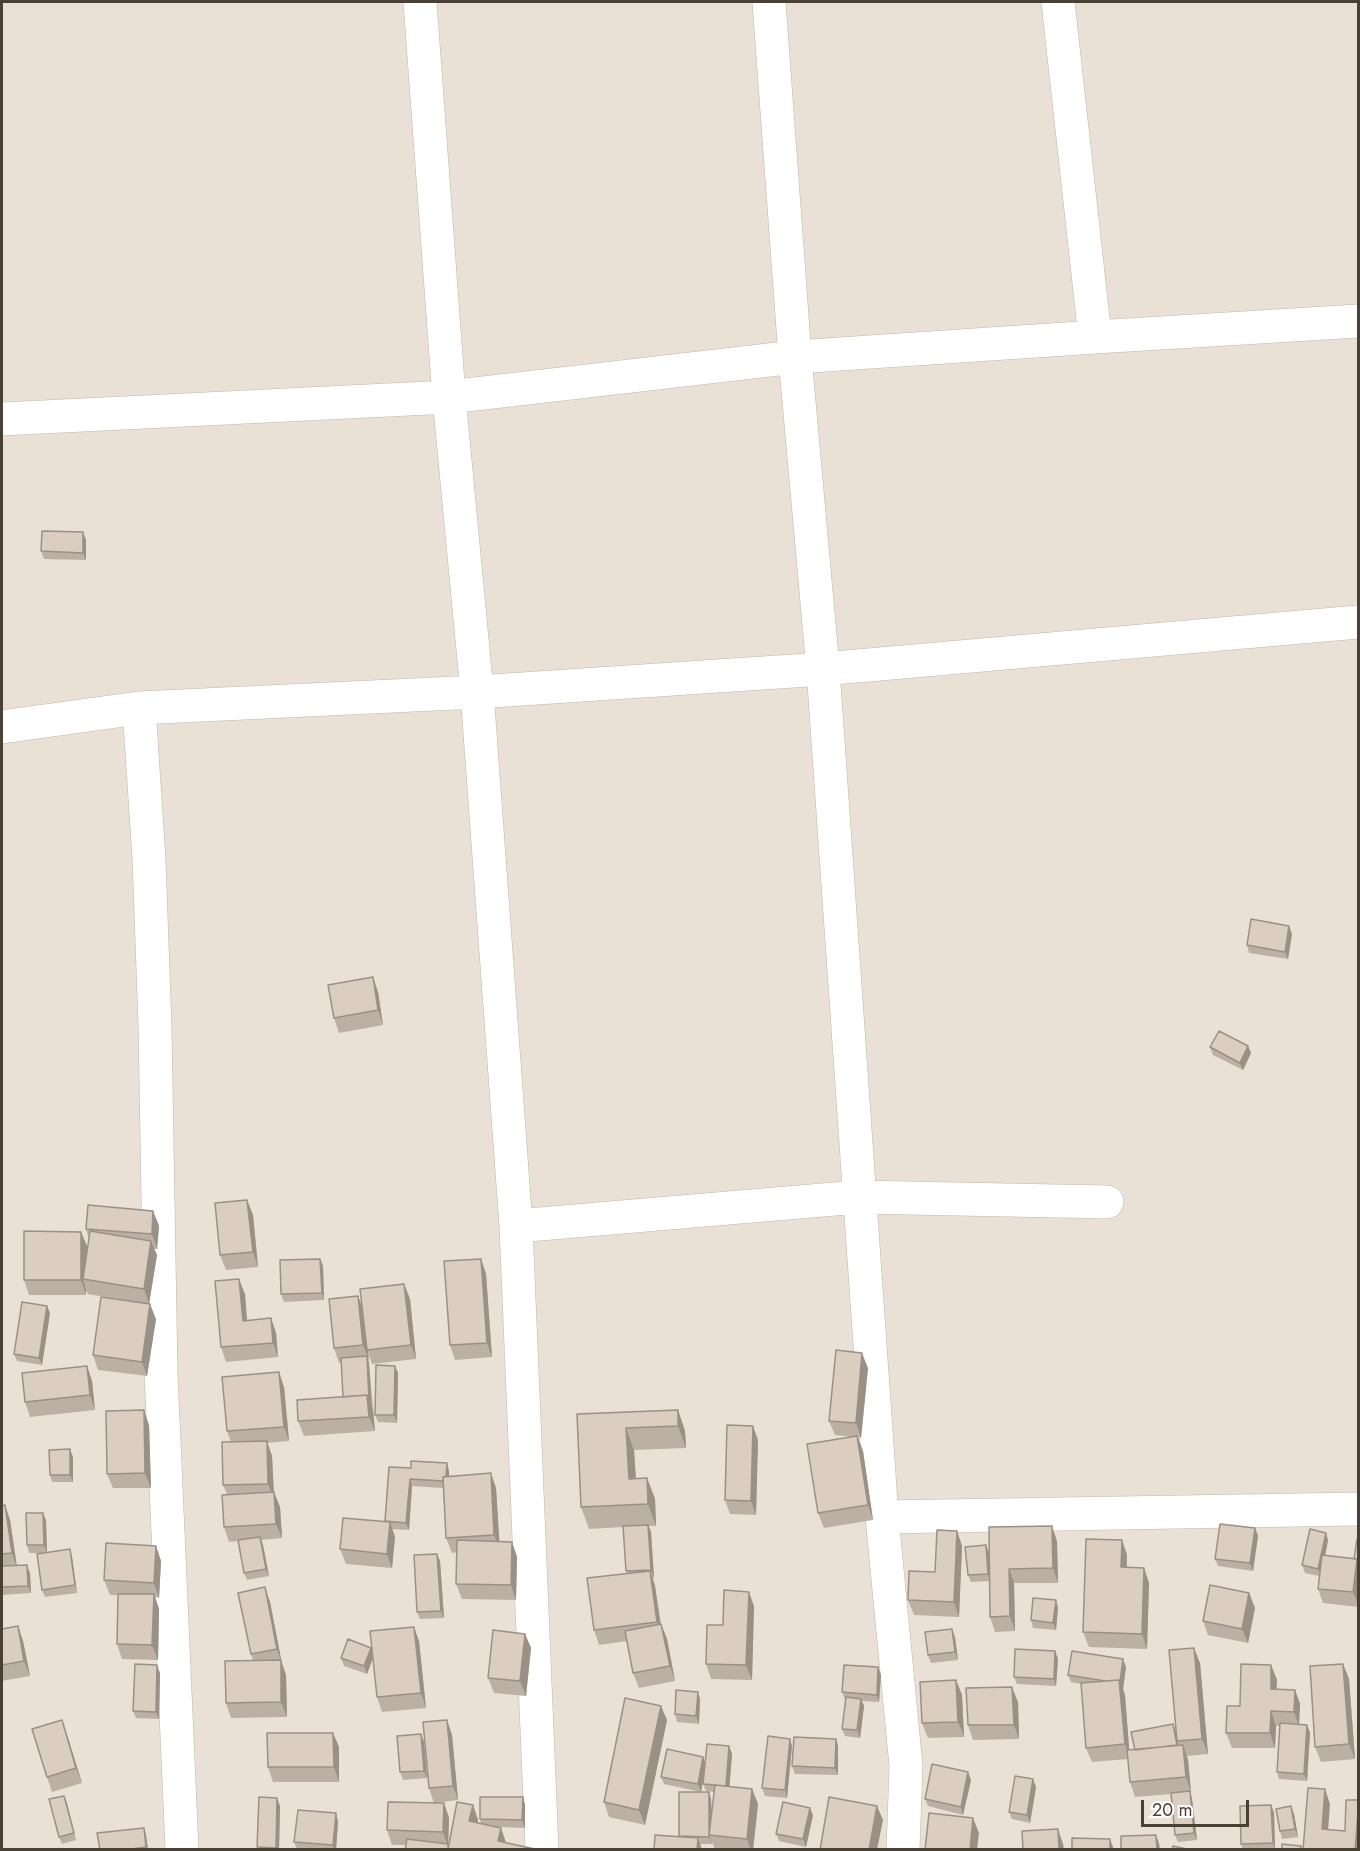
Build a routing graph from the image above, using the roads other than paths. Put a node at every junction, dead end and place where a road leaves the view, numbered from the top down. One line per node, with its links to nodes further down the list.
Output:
1 (420, 2): 7 (street)
2 (769, 2): 6 (street)
3 (1058, 2): 5 (street)
4 (1359, 321): 5 (street)
5 (1095, 337): 6 (street)
6 (795, 357): 7 (street); 10 (street)
7 (449, 397): 8 (street); 11 (street)
8 (2, 418)
9 (1359, 622): 10 (street)
10 (822, 669): 11 (street); 14 (street)
11 (477, 692): 12 (street); 16 (street)
12 (139, 708): 13 (street); 19 (street)
13 (2, 727)
14 (858, 1197): 15 (street); 16 (street); 18 (street)
15 (1107, 1202)
16 (516, 1226): 20 (street)
17 (1359, 1509): 18 (street)
18 (882, 1517): 21 (street)
19 (182, 1850)
20 (542, 1850)
21 (903, 1850)

